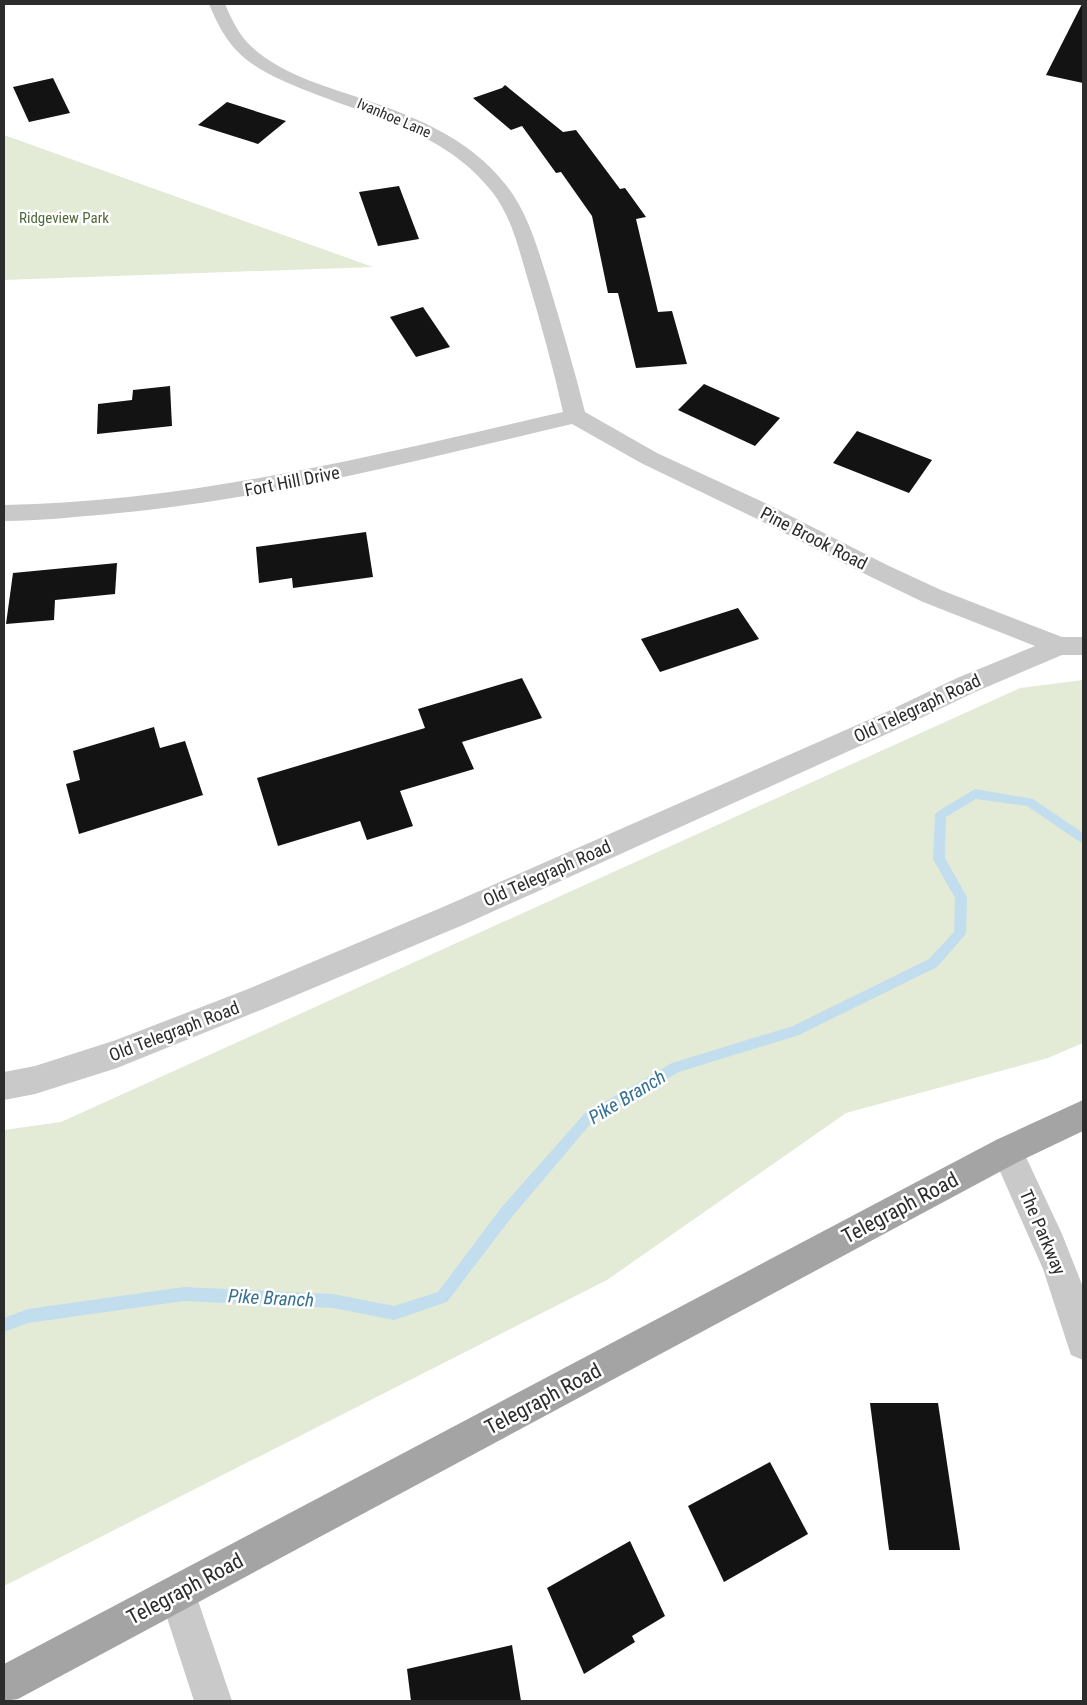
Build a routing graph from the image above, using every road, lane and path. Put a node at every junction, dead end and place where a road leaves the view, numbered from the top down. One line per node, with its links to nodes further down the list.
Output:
1 (217, 4): 2 (street, Ivanhoe Lane)
2 (575, 416): 3 (street, Fort Hill Drive); 4 (street, Pine Brook Road)
3 (4, 513)
4 (1072, 646): 5 (street, Old Telegraph Road)
5 (4, 1086)
6 (1083, 1115): 7 (main road, Telegraph Road)
7 (1007, 1151): 8 (street, The Parkway); 9 (main road, Telegraph Road)
8 (1083, 1343)
9 (178, 1593): 10 (main road, Telegraph Road); 11 (street)
10 (4, 1685)
11 (213, 1701)

